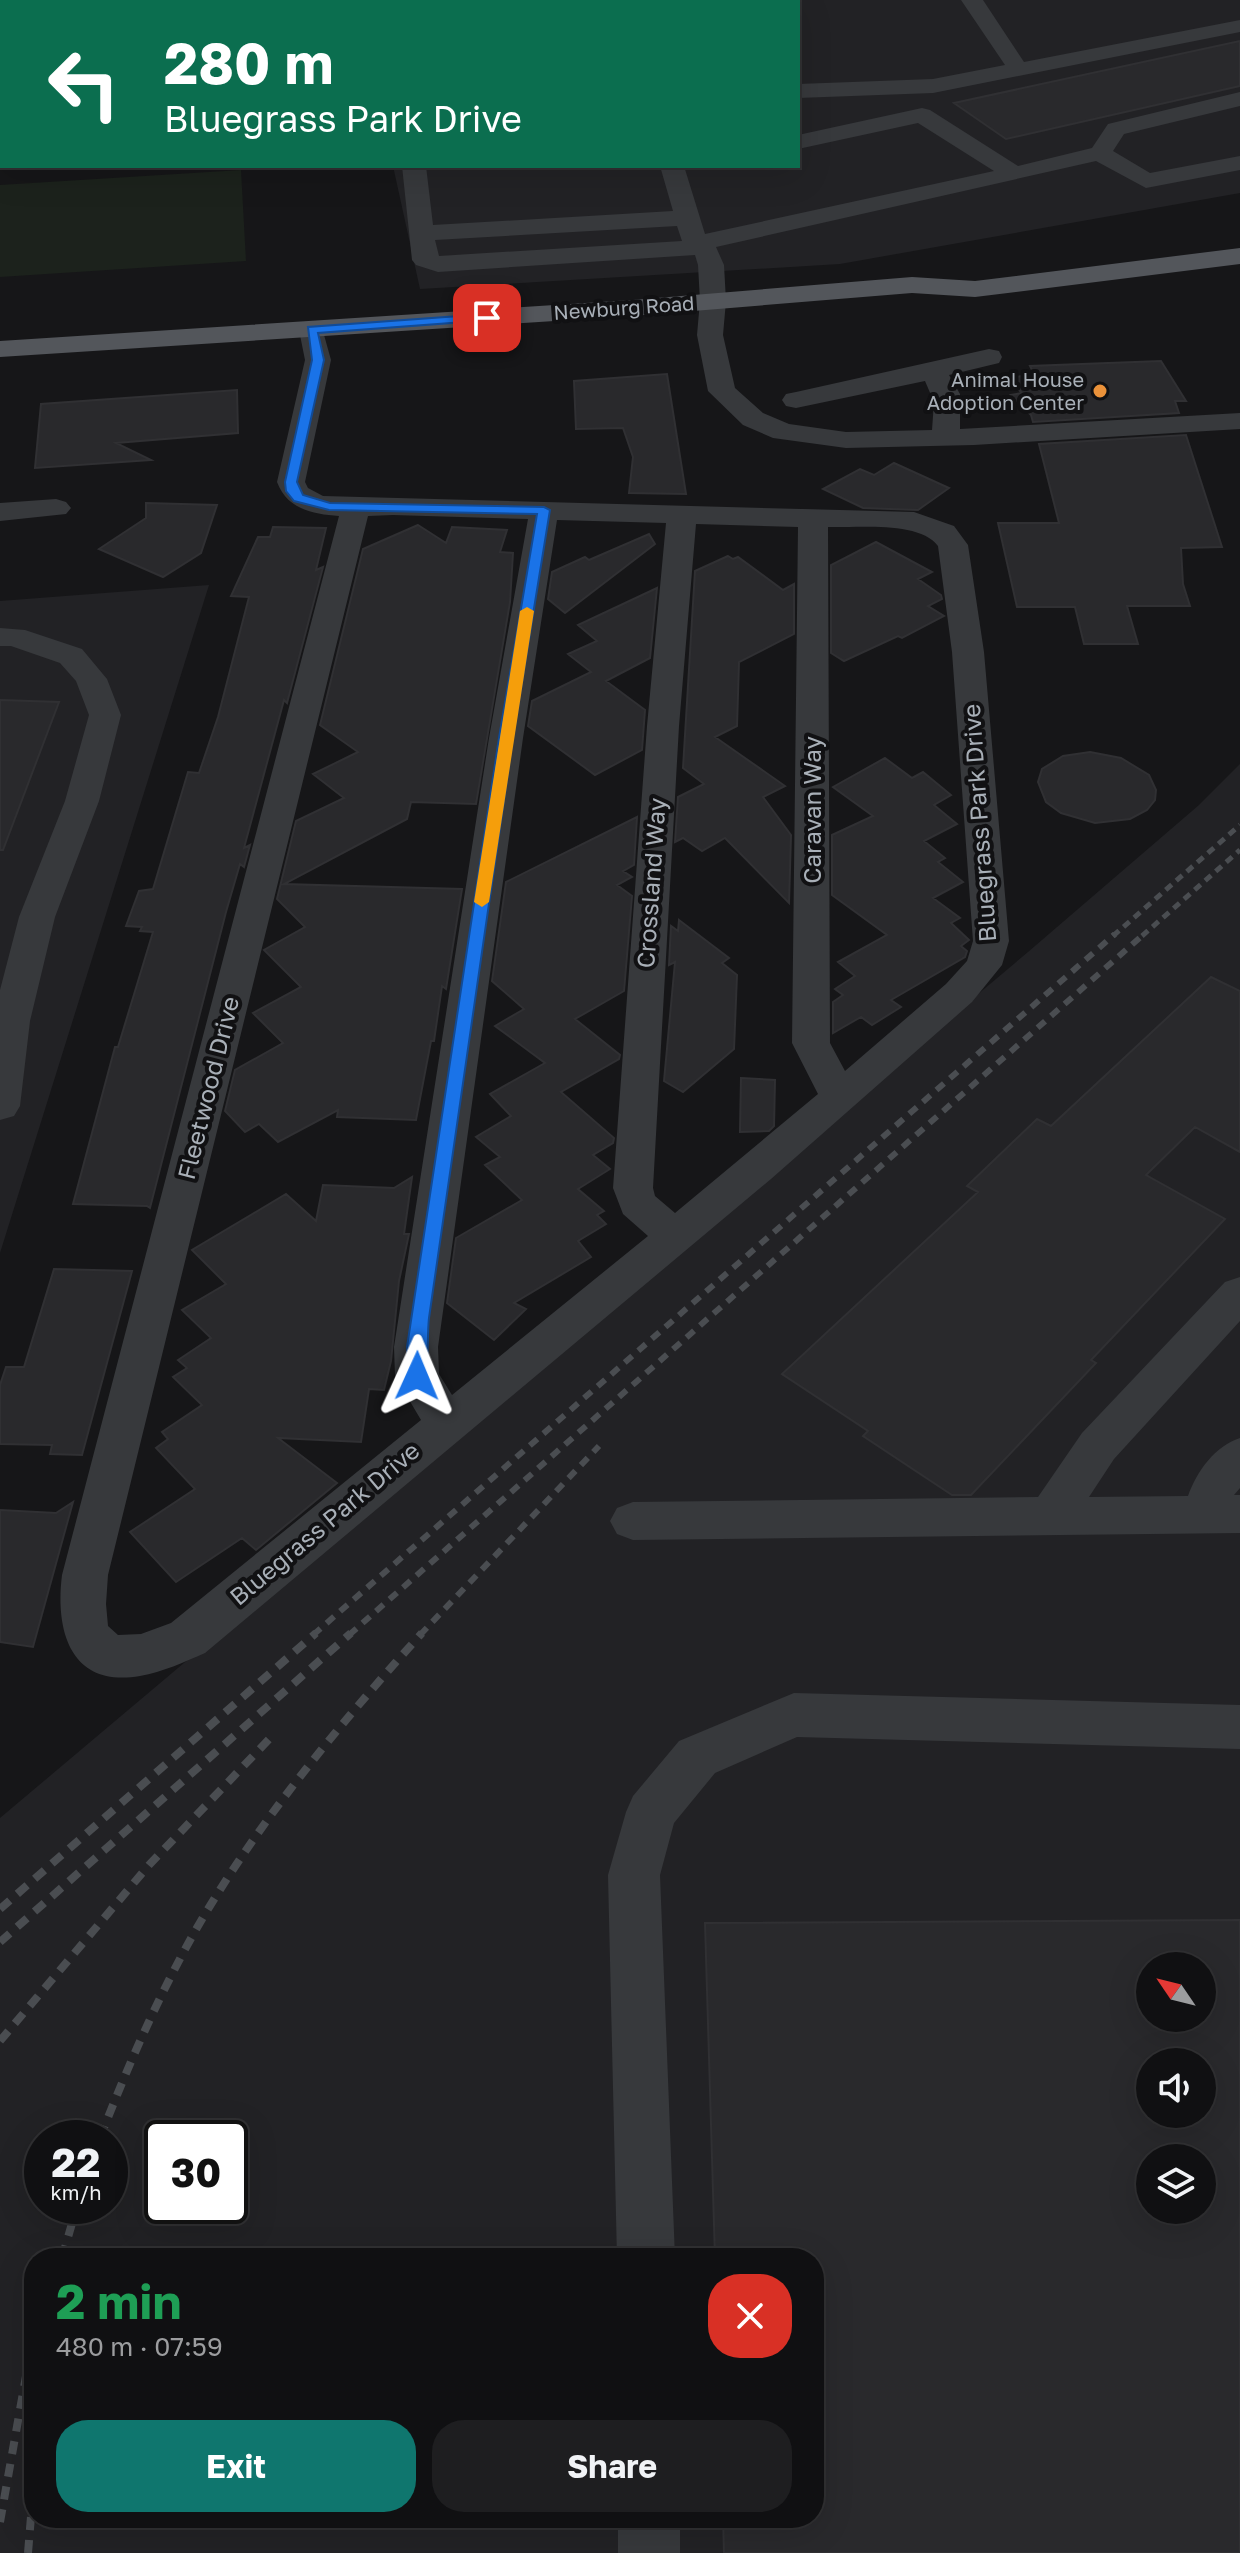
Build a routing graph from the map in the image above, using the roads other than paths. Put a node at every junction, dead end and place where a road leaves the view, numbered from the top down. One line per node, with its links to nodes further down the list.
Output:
1 (972, 0): 3 (street)
2 (1240, 26): 3 (street)
3 (1018, 69): 4 (street)
4 (800, 91)
5 (1240, 99): 9 (street)
6 (839, 106): 7 (street)
7 (800, 115)
8 (800, 142): 13 (street)
9 (1100, 153): 10 (street); 13 (street)
10 (1240, 163)
11 (414, 168): 16 (street)
12 (675, 168): 14 (street)
13 (1014, 174): 17 (street)
14 (687, 218): 16 (street); 17 (street)
15 (1240, 231): 19 (main road, Newburg Road)
16 (422, 233): 17 (street)
17 (699, 246): 20 (street)
18 (1240, 256): 19 (main road, Newburg Road)
19 (912, 285): 20 (main road, Newburg Road)
20 (713, 301): 21 (main road, Newburg Road); 27 (street)
21 (312, 330): 22 (main road, Newburg Road); 28 (street, Bluegrass Park Drive)
22 (0, 349)
23 (989, 357): 24 (street)
24 (932, 371): 25 (street); 27 (street)
25 (796, 400)
26 (1240, 421): 27 (street)
27 (945, 438)
28 (356, 506): 30 (street, Bluegrass Park Drive); 44 (street, Fleetwood Drive)
29 (56, 508): 31 (street)
30 (544, 510): 32 (street, Bluegrass Park Drive); 39 (street)
31 (0, 512)
32 (682, 515): 33 (street, Bluegrass Park Drive); 37 (street, Crossland Way)
33 (813, 518): 35 (street, Caravan Way); 35 (street, Bluegrass Park Drive)
34 (0, 637): 36 (street)
35 (839, 1096): 37 (street, Bluegrass Park Drive)
36 (0, 1106)
37 (674, 1236): 39 (street, Bluegrass Park Drive)
38 (1240, 1293): 42 (street)
39 (446, 1424): 44 (street, Bluegrass Park Drive)
40 (1240, 1456): 41 (street)
41 (1223, 1514): 42 (street)
42 (1051, 1516): 43 (street)
43 (633, 1521)
44 (114, 1655)
45 (1240, 1727): 46 (street)
46 (646, 2248)
47 (649, 2528): 48 (street)
48 (649, 2553)

